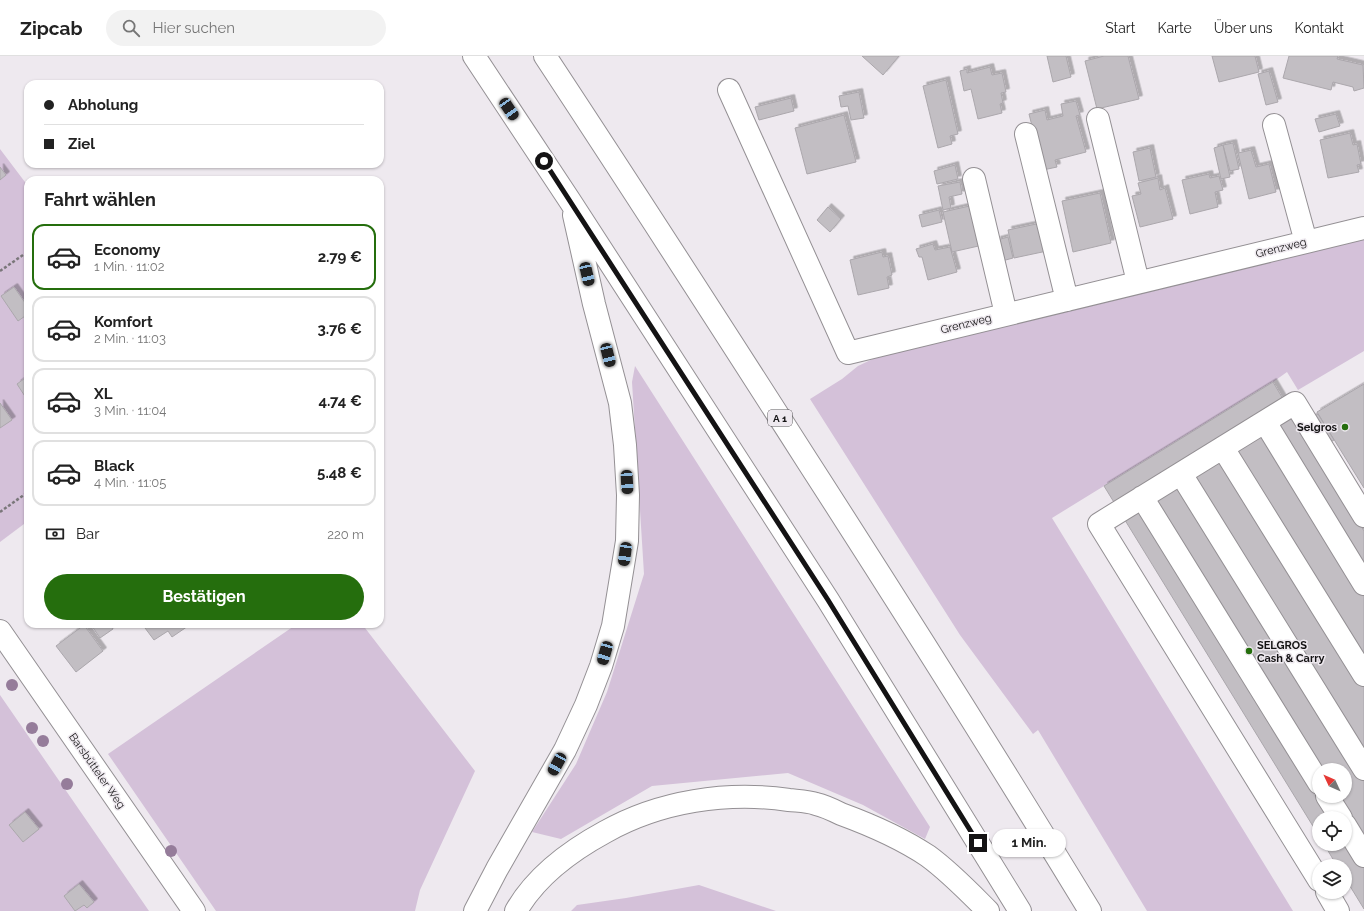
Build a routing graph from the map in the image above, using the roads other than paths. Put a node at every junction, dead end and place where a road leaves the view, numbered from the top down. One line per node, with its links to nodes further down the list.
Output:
1 (474, 56): 8 (main road)
2 (545, 56): 33 (main road, A 1)
3 (729, 90): 13 (main road, Grenzweg)
4 (1098, 119): 11 (main road)
5 (1274, 125): 10 (main road)
6 (1026, 134): 12 (main road)
7 (974, 179): 13 (main road)
8 (570, 201): 29 (main road); 32 (main road)
9 (1364, 228): 10 (main road, Grenzweg)
10 (1306, 242): 11 (main road, Grenzweg)
11 (1138, 282): 12 (main road, Grenzweg)
12 (1067, 300): 13 (main road, Grenzweg)
13 (1006, 314)
14 (1265, 422): 15 (main road); 18 (main road); 19 (main road)
15 (1223, 448): 16 (main road); 21 (main road)
16 (1181, 474): 17 (main road); 22 (main road)
17 (1142, 497): 23 (main road); 26 (main road)
18 (1364, 516)
19 (1364, 584)
20 (0, 630): 28 (main road, Barsbütteler Weg)
21 (1364, 675)
22 (1364, 769)
23 (1312, 772)
24 (1352, 836): 25 (main road)
25 (1364, 856)
26 (1312, 869)
27 (1331, 899): 34 (main road)
28 (194, 911)
29 (476, 911)
30 (516, 911): 31 (main road)
31 (988, 911)
32 (1020, 911)
33 (1090, 911)
34 (1338, 911)

